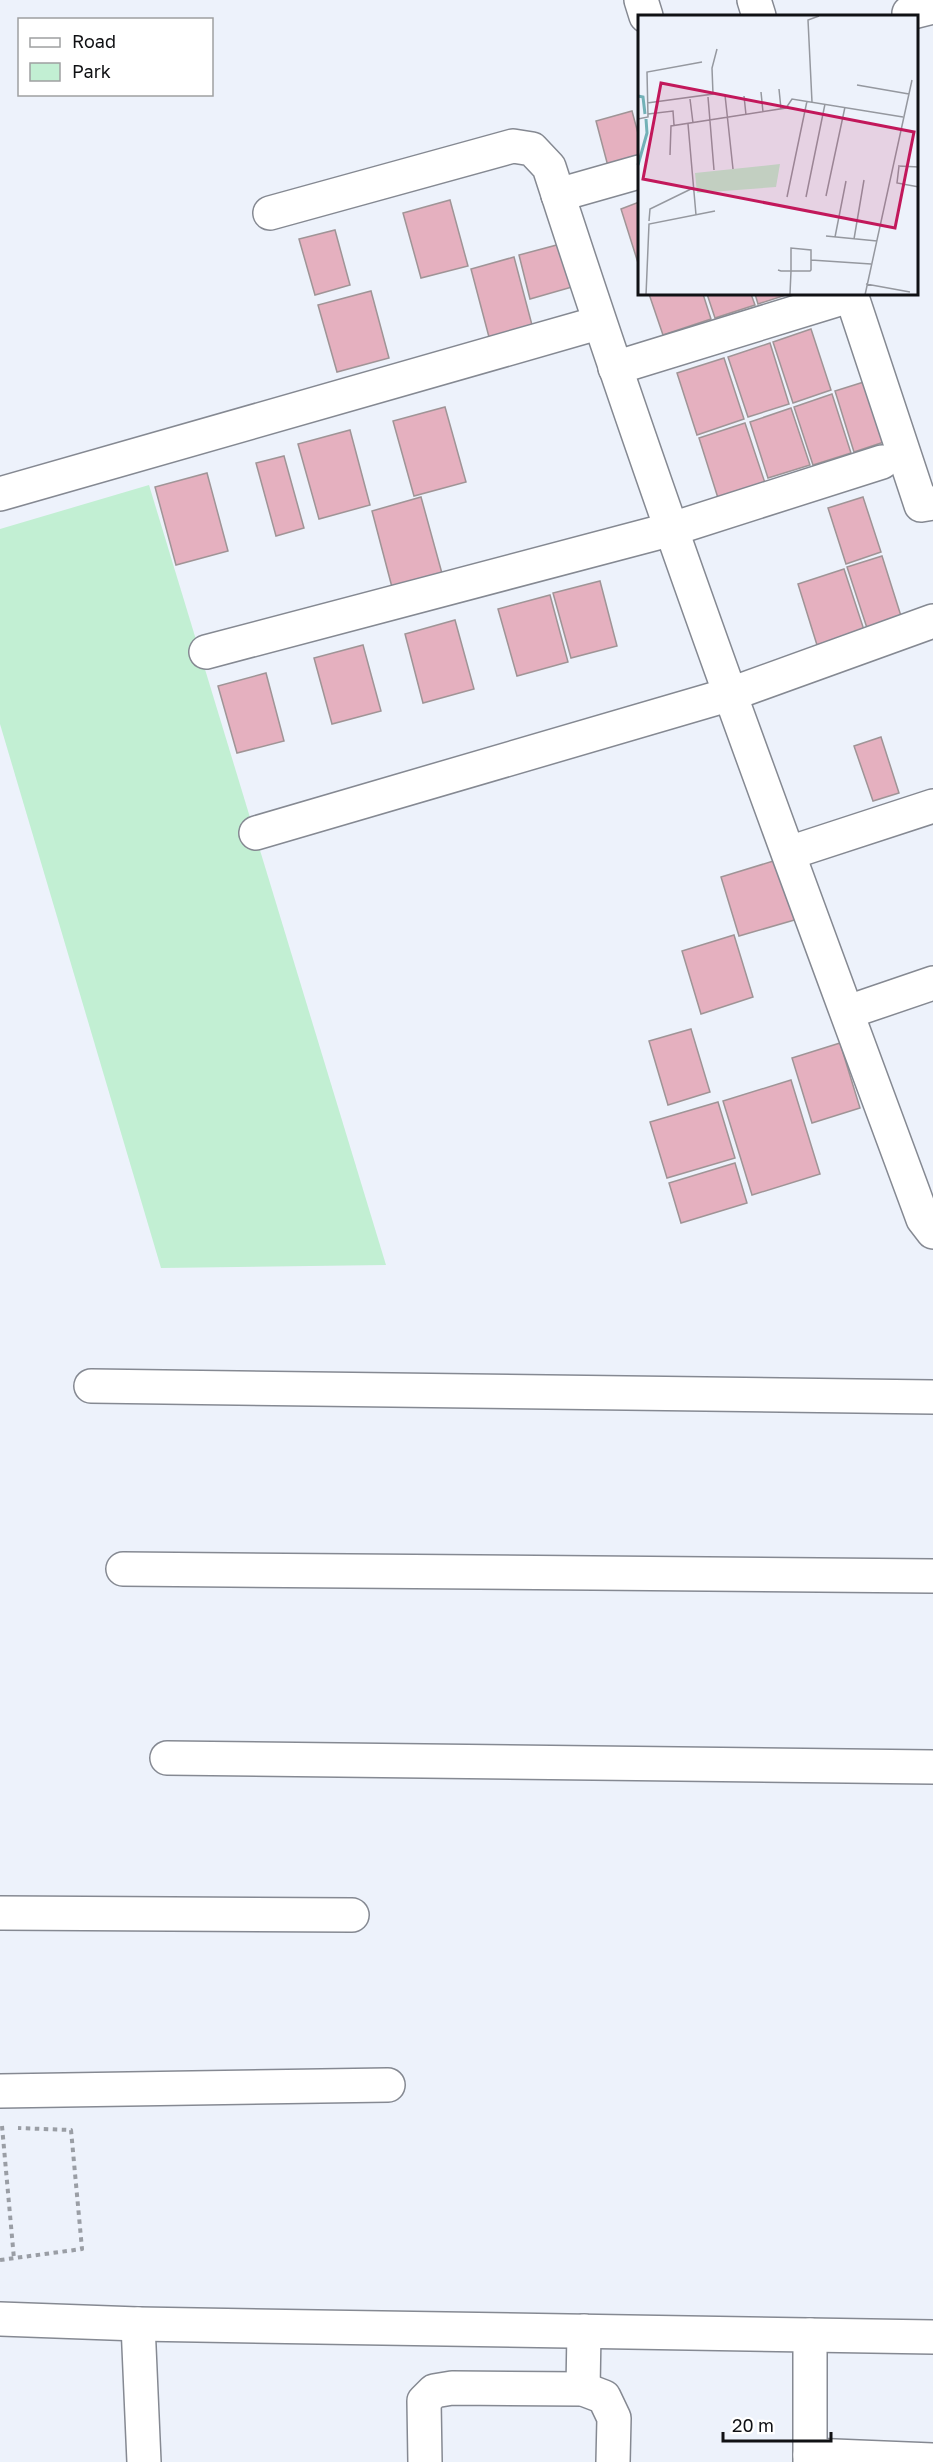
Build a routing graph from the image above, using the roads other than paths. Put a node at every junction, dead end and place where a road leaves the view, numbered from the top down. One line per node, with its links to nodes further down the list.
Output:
1 (641, 0): 3 (street)
2 (754, 0): 4 (street)
3 (646, 15)
4 (759, 15)
5 (638, 172): 6 (street)
6 (558, 195): 7 (street); 9 (street)
7 (270, 213)
8 (844, 297): 10 (street); 13 (street)
9 (598, 323): 10 (street); 12 (street)
10 (615, 368): 14 (street)
11 (882, 462): 14 (street)
12 (0, 494)
13 (933, 503)
14 (672, 529): 16 (street); 17 (street)
15 (933, 621): 17 (street)
16 (206, 652)
17 (731, 694): 19 (street); 20 (street)
18 (933, 806): 20 (street)
19 (256, 833)
20 (789, 853): 22 (street)
21 (933, 983): 22 (street)
22 (848, 1012): 23 (street)
23 (920, 1173): 24 (street)
24 (933, 1232)
25 (91, 1386): 26 (street)
26 (933, 1397)
27 (123, 1569): 28 (street)
28 (933, 1576)
29 (166, 1758): 30 (street)
30 (933, 1767)
31 (0, 1913): 32 (street)
32 (352, 1916)
33 (388, 2085): 34 (street)
34 (0, 2091)
35 (0, 2319): 36 (street)
36 (138, 2324): 37 (street); 43 (street)
37 (584, 2331): 38 (street); 40 (street)
38 (810, 2335): 39 (street); 41 (street)
39 (933, 2337)
40 (584, 2389): 44 (street); 45 (street)
41 (810, 2459): 42 (street)
42 (933, 2460)
43 (144, 2462)
44 (425, 2462)
45 (613, 2462)

